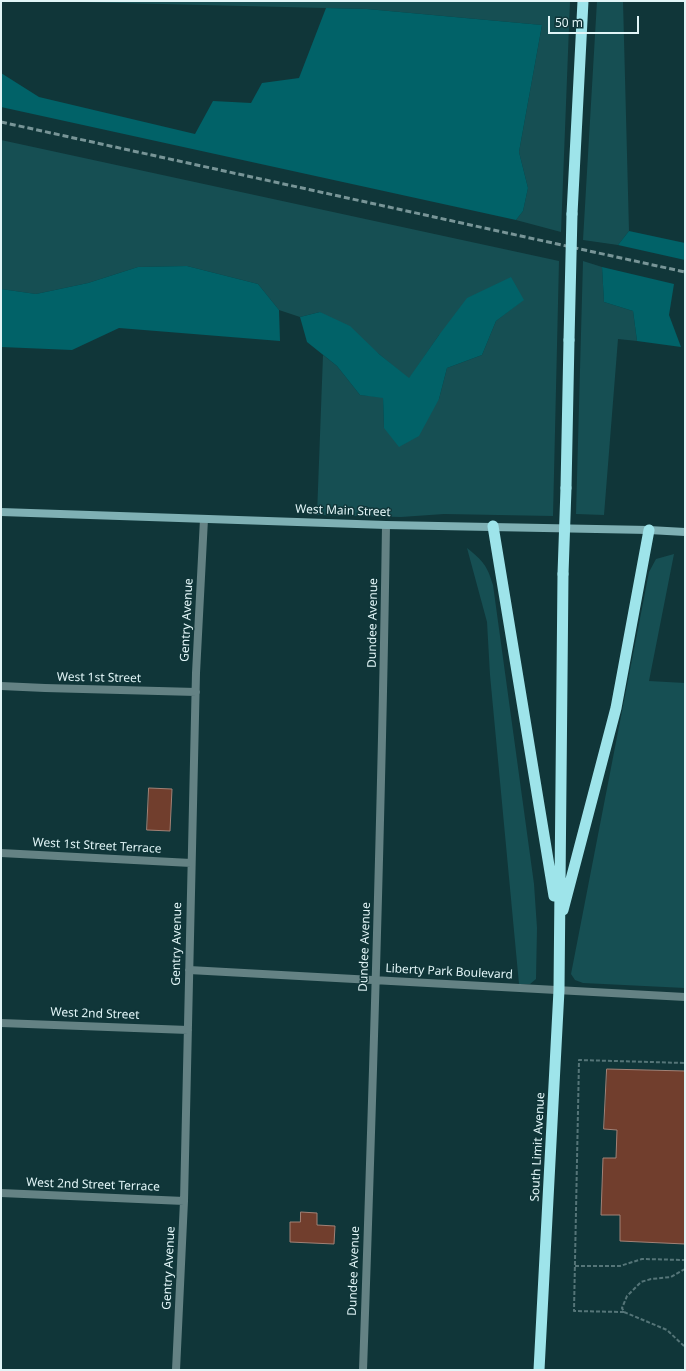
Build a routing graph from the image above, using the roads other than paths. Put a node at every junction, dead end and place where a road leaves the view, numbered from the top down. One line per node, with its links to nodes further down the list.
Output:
1 (583, 1): 12 (highway, bridge)
2 (1, 512): 3 (main road, West Main Street)
3 (204, 519): 4 (main road, West Main Street); 9 (street, Gentry Avenue)
4 (386, 524): 5 (main road, West Main Street); 14 (street, Dundee Avenue)
5 (492, 526): 6 (main road, West Main Street); 12 (highway)
6 (649, 530): 7 (main road, West Main Street); 12 (highway)
7 (685, 532)
8 (1, 686): 9 (street, West 1st Street)
9 (196, 692): 11 (street, Gentry Avenue)
10 (1, 853): 11 (street, West 1st Street Terrace)
11 (192, 863): 13 (street, Gentry Avenue)
12 (559, 926): 15 (highway, South Limit Avenue)
13 (189, 970): 14 (street, Liberty Park Boulevard); 18 (street, Gentry Avenue)
14 (376, 981): 15 (street, Liberty Park Boulevard); 22 (street, Dundee Avenue)
15 (559, 990): 16 (street, Liberty Park Boulevard); 23 (highway, South Limit Avenue)
16 (685, 997)
17 (1, 1023): 18 (street, West 2nd Street)
18 (188, 1030): 20 (street, Gentry Avenue)
19 (1, 1193): 20 (street, West 2nd Street Terrace)
20 (184, 1201): 21 (street, Gentry Avenue)
21 (176, 1370)
22 (363, 1370)
23 (539, 1370)

